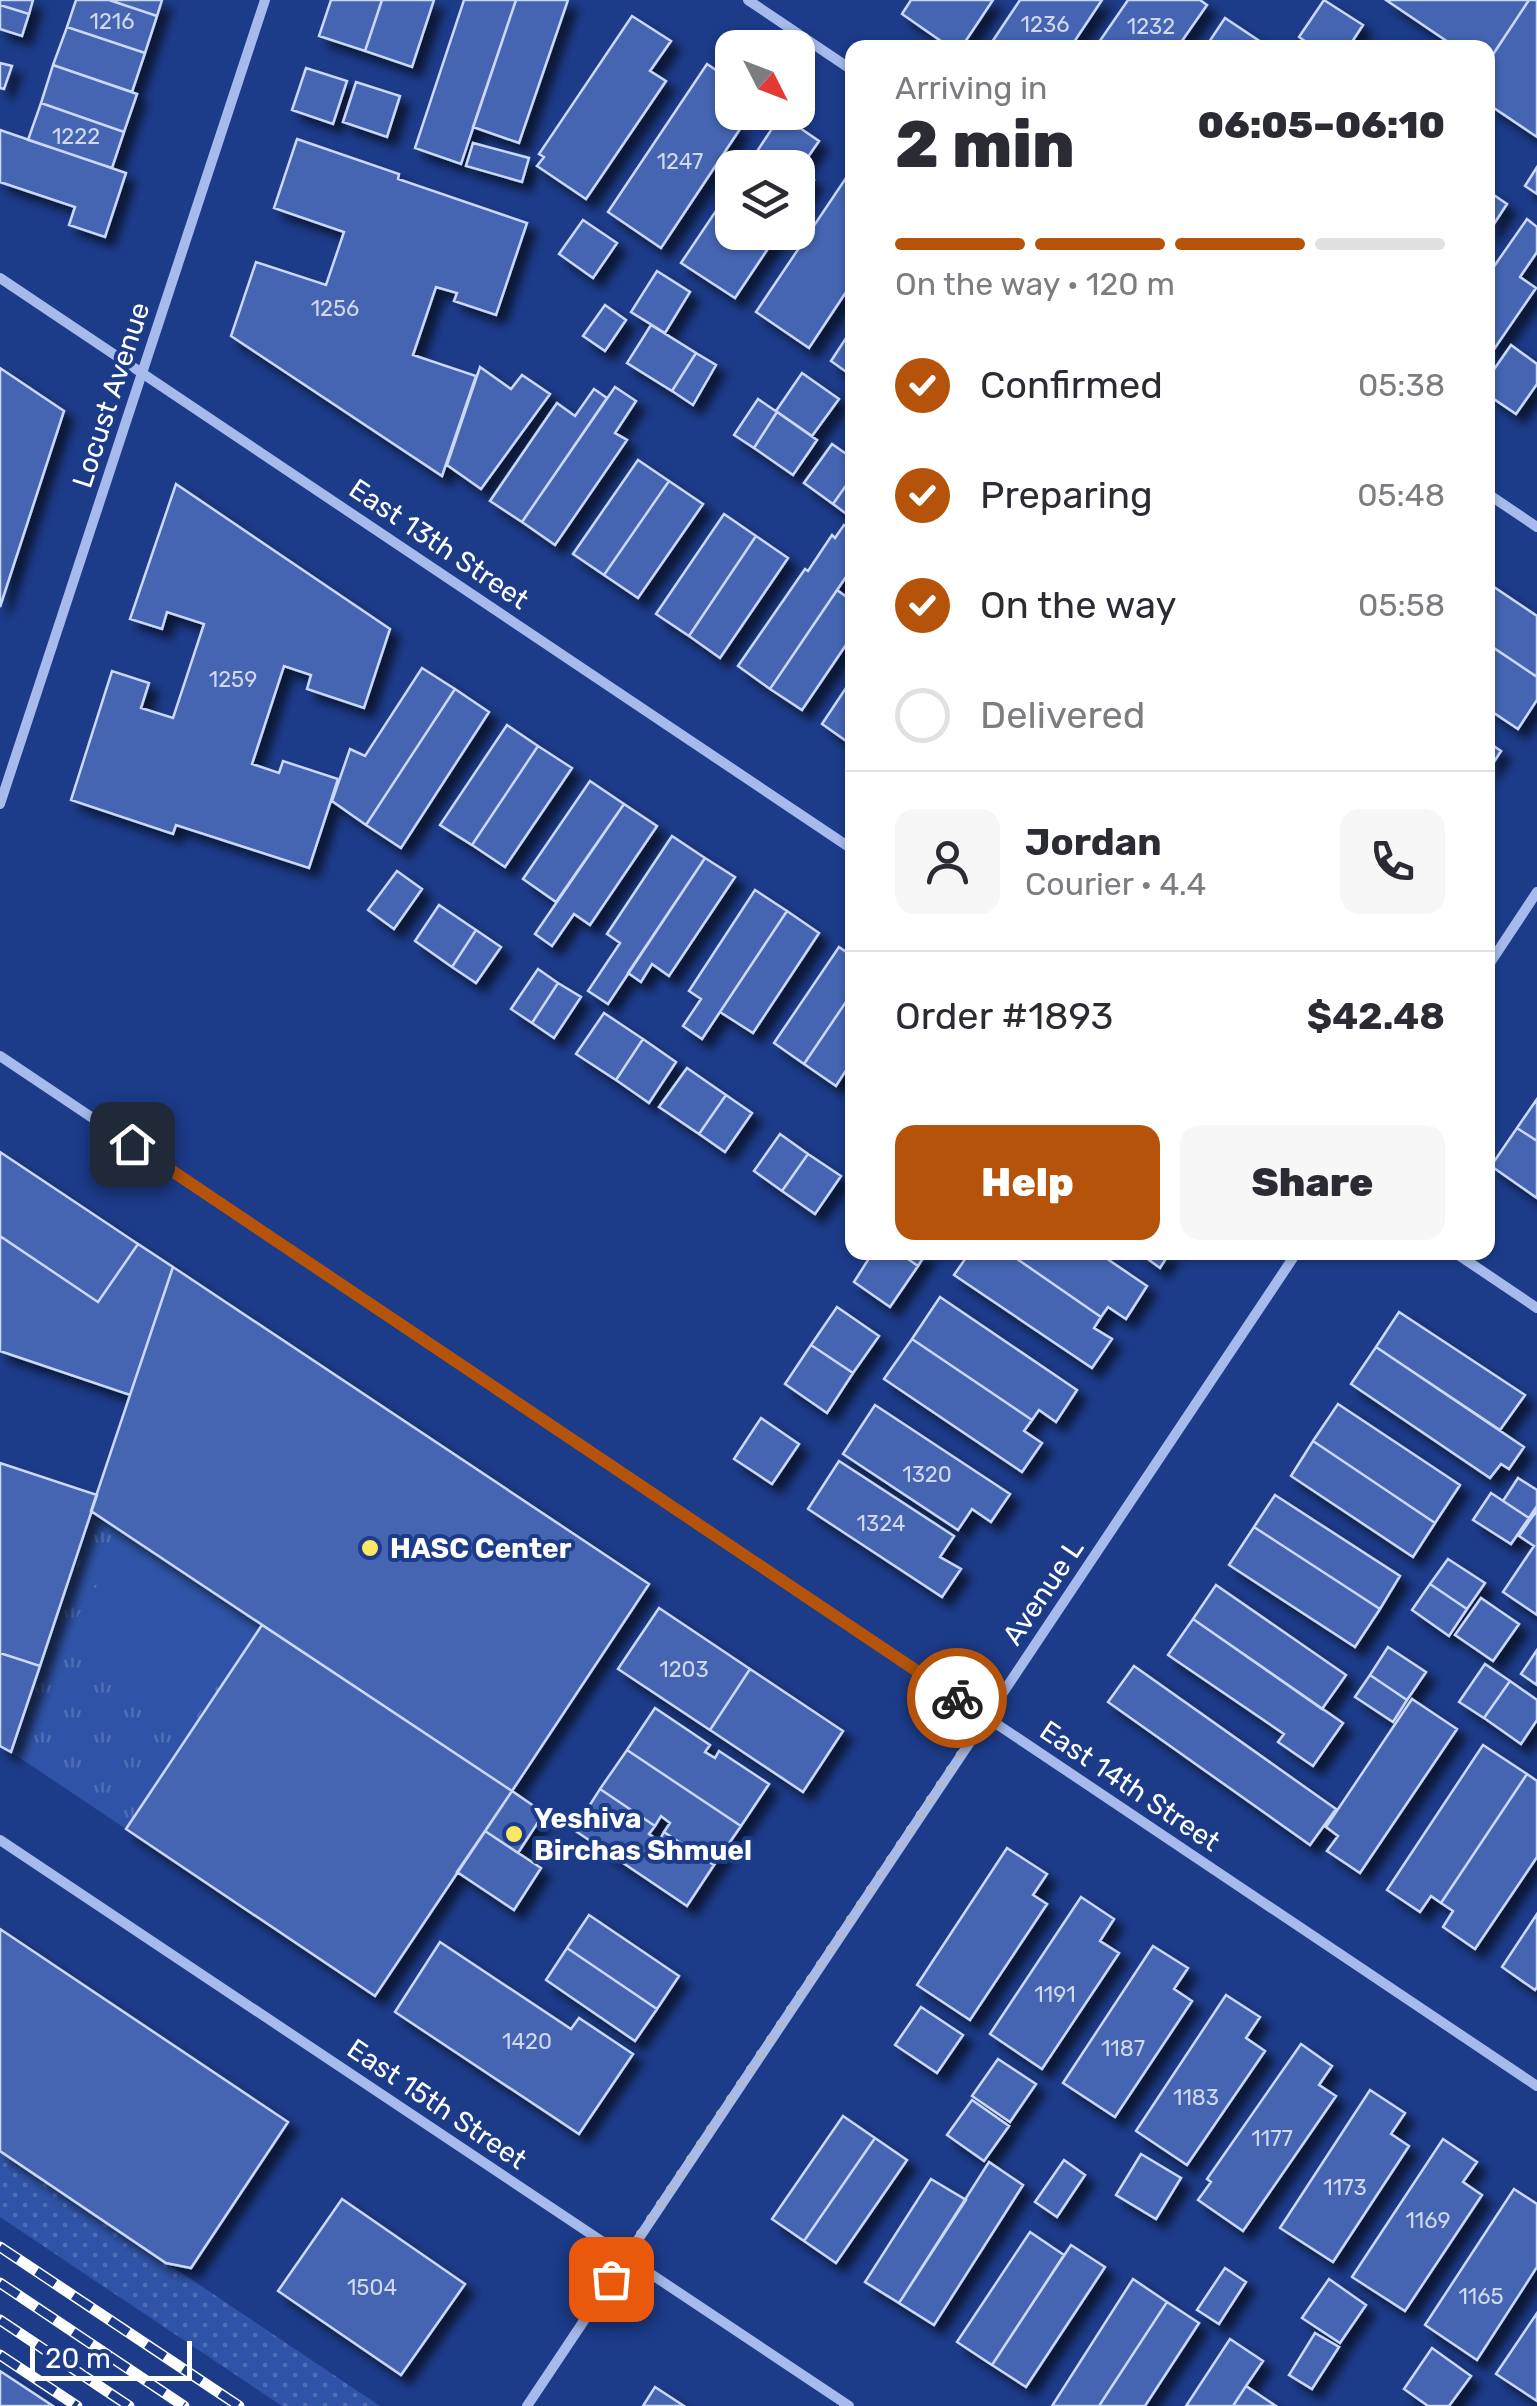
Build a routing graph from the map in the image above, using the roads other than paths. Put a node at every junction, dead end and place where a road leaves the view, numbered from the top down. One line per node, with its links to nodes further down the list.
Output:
1 (265, 0): 5 (street, Locust Avenue)
2 (748, 0): 3 (street)
3 (845, 65)
4 (0, 278): 5 (street, East 13th Street)
5 (142, 372): 8 (street, Locust Avenue); 9 (street, East 13th Street)
6 (1495, 499): 7 (street)
7 (1537, 528)
8 (0, 804)
9 (845, 844)
10 (1537, 892): 11 (street)
11 (1495, 955)
12 (0, 1056): 16 (street, East 14th Street)
13 (1292, 1260): 16 (street, Avenue L)
14 (1466, 1260): 15 (street)
15 (1537, 1308)
16 (986, 1717): 18 (street, East 14th Street); 19 (street, Avenue L)
17 (0, 1840): 19 (street, East 15th Street)
18 (1537, 2086)
19 (626, 2257): 20 (street, Avenue L); 21 (street, East 15th Street)
20 (526, 2406)
21 (849, 2406)

